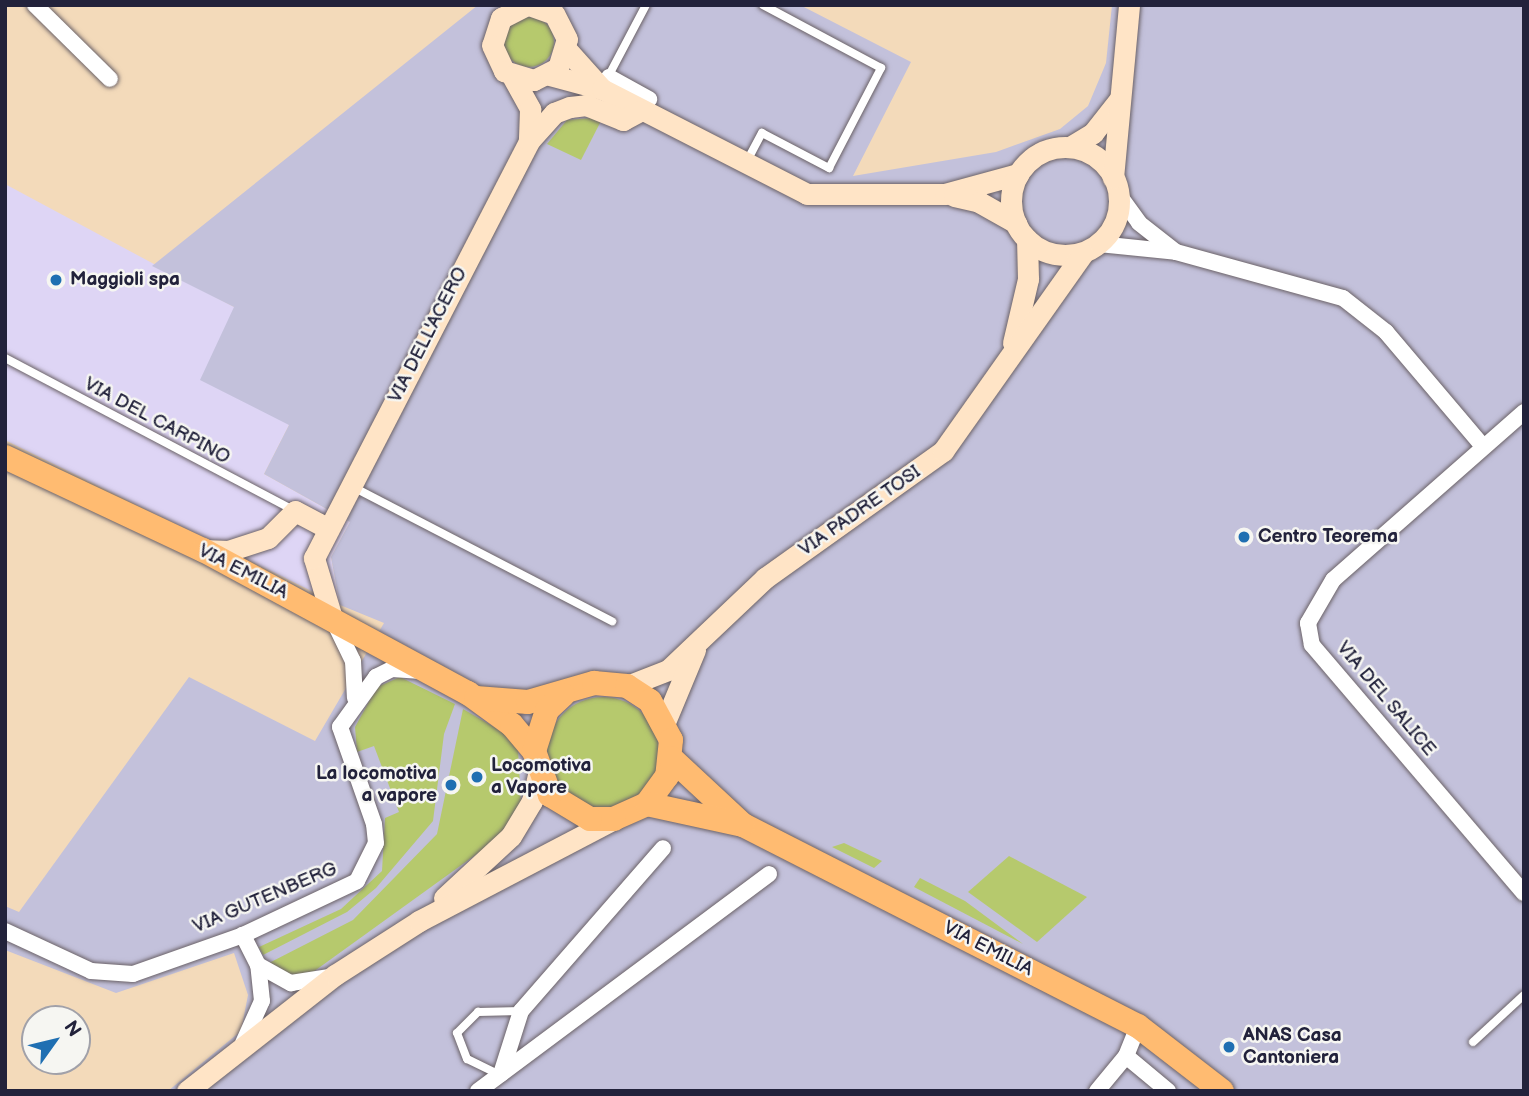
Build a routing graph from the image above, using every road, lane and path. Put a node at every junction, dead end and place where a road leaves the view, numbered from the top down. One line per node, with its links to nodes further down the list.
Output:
1 (35, 5): 11 (street)
2 (528, 5): 7 (main road); 9 (main road)
3 (568, 5): 8 (main road)
4 (646, 5): 12 (lane)
5 (763, 5): 17 (lane)
6 (1129, 5): 13 (main road, VIA PADRE TOSI)
7 (538, 6): 8 (main road)
8 (566, 39): 10 (main road); 12 (main road)
9 (512, 76): 10 (main road); 15 (main road, VIA DELL'ACERO)
10 (547, 76): 12 (main road); 15 (main road, VIA DELL'ACERO)
11 (110, 79)
12 (605, 83): 14 (main road)
13 (1119, 100): 16 (main road); 19 (main road, VIA PADRE TOSI)
14 (644, 105): 15 (main road, VIA DELL'ACERO); 17 (main road)
15 (533, 135): 29 (main road, VIA DELL'ACERO)
16 (1070, 147): 18 (main road); 19 (main road)
17 (745, 164): 20 (main road)
18 (1018, 174): 20 (main road); 21 (main road, VIA PADRE TOSI)
19 (1116, 186): 22 (main road, VIA PADRE TOSI); 23 (street)
20 (945, 194): 21 (main road)
21 (1021, 231): 22 (main road); 25 (main road, VIA PADRE TOSI)
22 (1091, 248): 23 (street); 25 (main road, VIA PADRE TOSI)
23 (1176, 252): 27 (street)
24 (5, 358): 30 (lane, VIA DEL CARPINO)
25 (1007, 362): 35 (main road, VIA PADRE TOSI)
26 (1524, 412): 27 (street, VIA DEL SALICE)
27 (1482, 445): 49 (street, VIA DEL SALICE)
28 (5, 457): 32 (main road, VIA EMILIA)
29 (350, 486): 31 (main road, VIA DELL'ACERO); 34 (lane)
30 (295, 511): 31 (main road); 32 (main road)
31 (328, 529): 33 (main road, VIA DELL'ACERO)
32 (203, 550): 33 (main road, VIA EMILIA)
33 (332, 618): 36 (main road, VIA EMILIA); 39 (street, VIA GUTENBERG)
34 (612, 621)
35 (697, 646): 37 (main road, VIA PADRE TOSI); 41 (main road, VIA PADRE TOSI)
36 (428, 672): 39 (street, VIA GUTENBERG); 40 (main road, VIA EMILIA)
37 (627, 687): 38 (main road, VIA EMILIA); 41 (main road, VIA EMILIA)
38 (563, 695): 40 (main road, VIA EMILIA); 43 (main road)
39 (355, 698): 52 (street, VIA GUTENBERG)
40 (476, 698): 43 (main road, VIA EMILIA)
41 (665, 722): 42 (main road)
42 (671, 758): 44 (main road); 46 (main road, VIA EMILIA)
43 (536, 763): 45 (main road, VIA EMILIA); 50 (main road)
44 (647, 804): 45 (main road); 46 (main road, VIA EMILIA)
45 (614, 819): 50 (main road)
46 (743, 825): 57 (main road, VIA EMILIA)
47 (663, 848): 56 (street)
48 (769, 874): 61 (street)
49 (1524, 893)
50 (419, 921): 54 (main road)
51 (5, 931): 52 (street, VIA GUTENBERG)
52 (243, 934): 53 (street)
53 (257, 965): 54 (street); 59 (street)
54 (335, 975): 59 (main road)
55 (1524, 995): 58 (lane)
56 (521, 1012): 61 (street); 61 (lane)
57 (1138, 1026): 60 (street); 66 (main road, VIA EMILIA)
58 (1473, 1042)
59 (240, 1049): 62 (main road)
60 (1126, 1056): 64 (street); 65 (street)
61 (501, 1074): 63 (street)
62 (187, 1091)
63 (478, 1091)
64 (1097, 1091)
65 (1168, 1091)
66 (1222, 1091)

